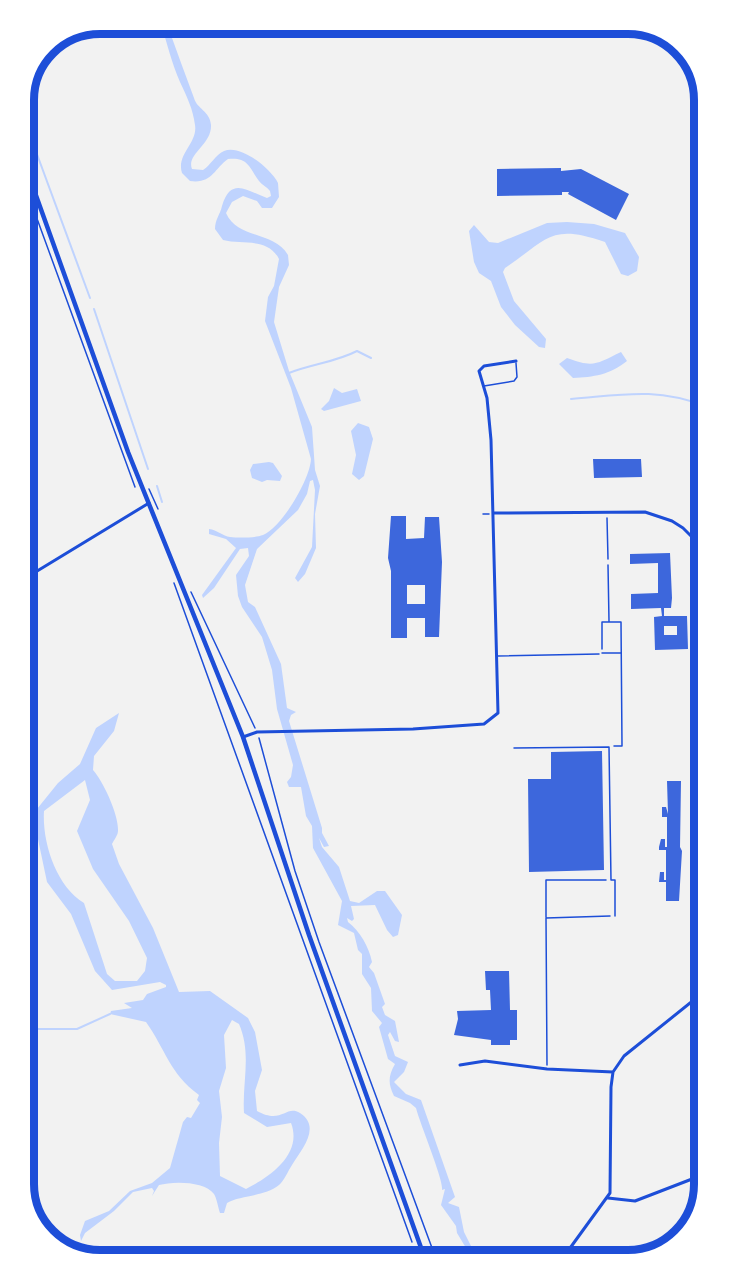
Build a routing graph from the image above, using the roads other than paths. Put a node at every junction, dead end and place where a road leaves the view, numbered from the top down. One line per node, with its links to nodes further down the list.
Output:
1 (35, 193): 4 (main road)
2 (516, 361): 3 (lane); 3 (street)
3 (483, 386): 5 (street)
4 (149, 503): 7 (street); 10 (main road)
5 (493, 513): 6 (street); 9 (street)
6 (694, 539)
7 (35, 573)
8 (600, 653): 9 (lane)
9 (496, 656): 10 (street)
10 (243, 737): 18 (main road)
11 (514, 748): 12 (lane)
12 (615, 916)
13 (694, 1001): 15 (street)
14 (460, 1065): 15 (street)
15 (613, 1072): 17 (street)
16 (694, 1178): 17 (street)
17 (608, 1198): 19 (street)
18 (422, 1250)
19 (568, 1250)

